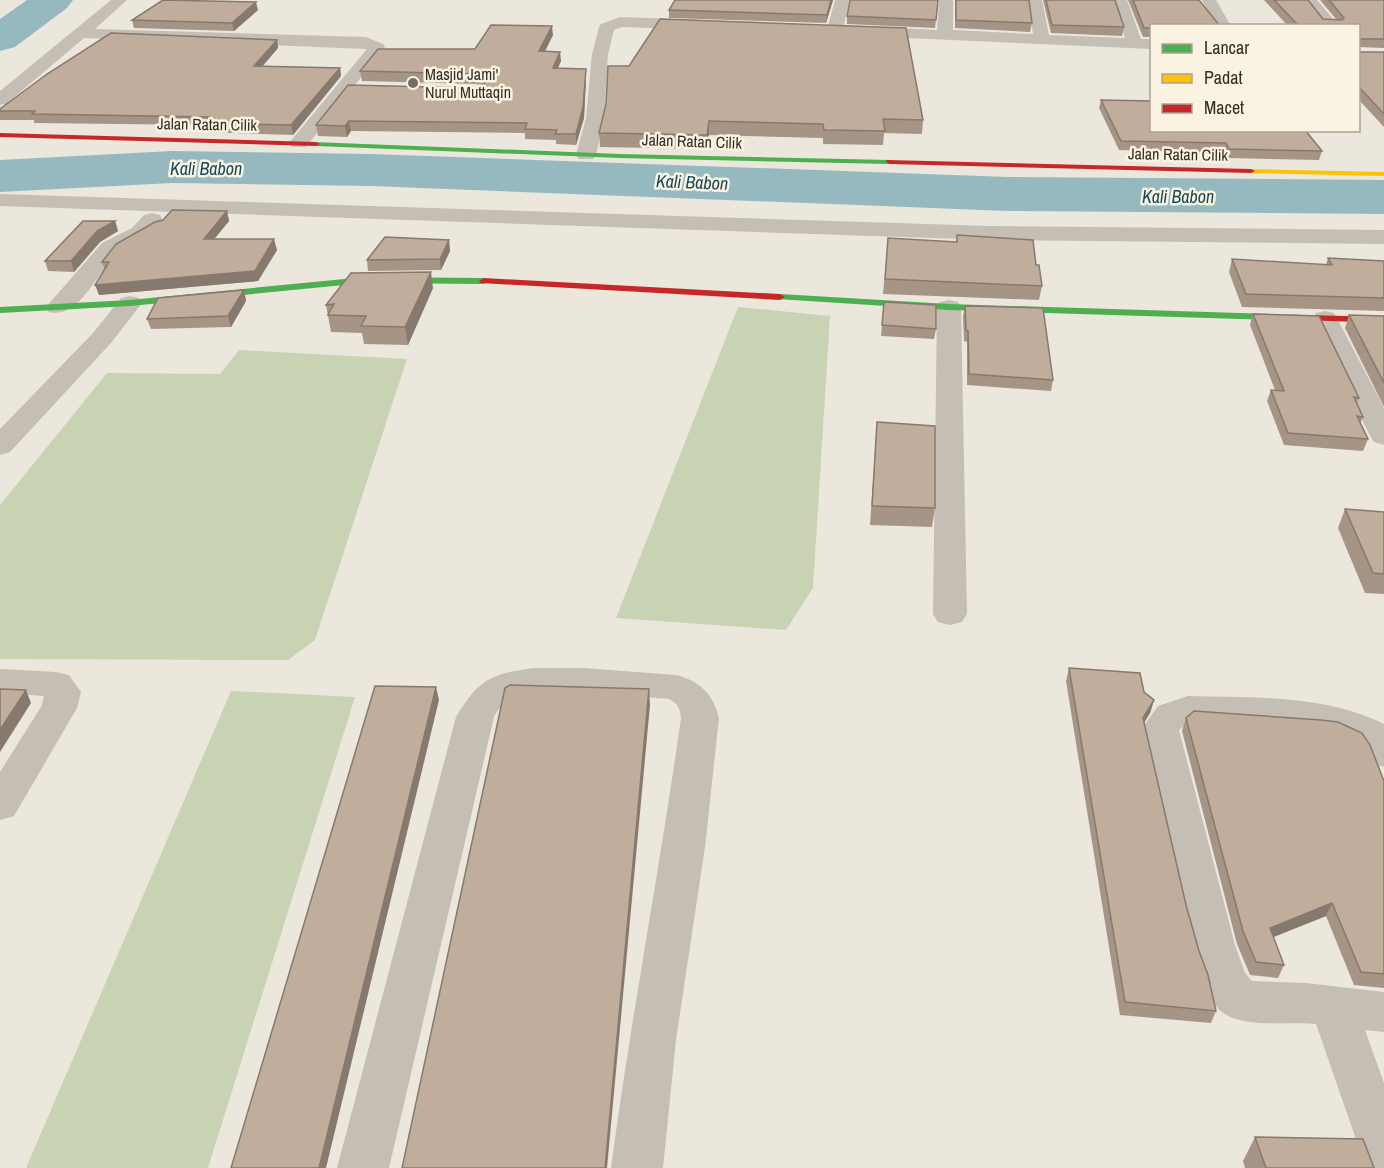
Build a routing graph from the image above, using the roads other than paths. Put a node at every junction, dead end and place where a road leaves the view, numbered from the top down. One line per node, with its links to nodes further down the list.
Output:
1 (120, 0): 11 (street)
2 (842, 0): 12 (street)
3 (946, 0): 12 (street)
4 (1035, 0): 13 (street)
5 (1120, 0): 14 (street)
6 (1209, 0): 8 (street)
7 (1309, 0): 9 (street)
8 (1222, 24)
9 (1328, 24)
10 (724, 25): 21 (street)
11 (81, 33): 16 (street); 18 (street)
12 (945, 35): 13 (street)
13 (1042, 39): 14 (street)
14 (1135, 44): 15 (street)
15 (1150, 44)
16 (344, 88): 17 (street); 20 (street)
17 (366, 89)
18 (0, 100)
19 (0, 135): 20 (street, Jalan Ratan Cilik)
20 (299, 142): 21 (street, Jalan Ratan Cilik)
21 (586, 155): 22 (street, Jalan Ratan Cilik)
22 (1384, 174)
23 (0, 200): 24 (street)
24 (162, 207): 25 (street); 27 (street)
25 (1384, 237)
26 (130, 303): 27 (street); 28 (street); 33 (street)
27 (58, 307): 29 (street)
28 (949, 307): 30 (street); 34 (street)
29 (0, 310)
30 (1324, 318): 31 (street); 32 (street)
31 (1384, 320)
32 (1384, 436)
33 (0, 446)
34 (950, 614)
35 (0, 681): 37 (street)
36 (1384, 753): 38 (street)
37 (0, 805)
38 (1332, 1006): 39 (street); 40 (street)
39 (1384, 1012)
40 (1384, 1152)
41 (363, 1168): 42 (street)
42 (638, 1168)

